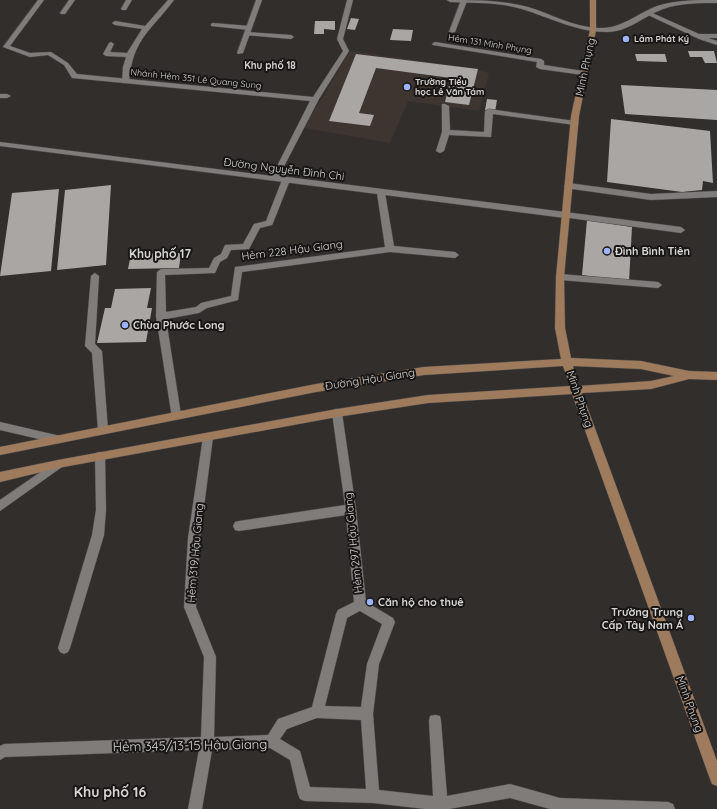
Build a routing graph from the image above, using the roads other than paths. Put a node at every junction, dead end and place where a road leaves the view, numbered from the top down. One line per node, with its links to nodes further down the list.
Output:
1 (41, 0): 29 (street, Nhánh Hẻm 351 Lê Quang Sung)
2 (72, 0): 12 (street)
3 (129, 0): 11 (street)
4 (171, 0): 16 (street)
5 (259, 0): 18 (street)
6 (350, 0): 30 (street)
7 (450, 0): 8 (street)
8 (464, 0): 17 (street); 19 (street)
9 (593, 0): 17 (main road, Minh Phụng)
10 (716, 0): 13 (street)
11 (124, 9)
12 (63, 13)
13 (648, 14): 17 (street); 20 (street)
14 (115, 24): 16 (street)
15 (213, 25): 18 (street)
16 (146, 28): 27 (street)
17 (593, 30): 28 (main road, Minh Phụng)
18 (248, 31): 22 (street); 26 (street)
19 (452, 32)
20 (698, 36): 21 (street); 23 (street)
21 (717, 36)
22 (291, 37)
23 (717, 43)
24 (111, 44): 27 (street)
25 (435, 44): 28 (street, Hẻm 131 Minh Phụng)
26 (240, 53)
27 (129, 55): 29 (street)
28 (583, 73): 32 (main road, Minh Phụng)
29 (125, 81): 30 (street, Nhánh Hẻm 351 Lê Quang Sung)
30 (315, 99): 36 (street)
31 (445, 106): 33 (street)
32 (575, 122): 33 (street); 38 (main road, Minh Phụng)
33 (446, 132): 35 (street)
34 (0, 144): 36 (street, Đường Nguyễn Đình Chi)
35 (440, 151)
36 (274, 179): 37 (street, Đường Nguyễn Đình Chi)
37 (286, 180): 39 (street, Đường Nguyễn Đình Chi); 48 (street, Hẻm 228 Hậu Giang)
38 (568, 186): 40 (street); 41 (main road, Minh Phụng)
39 (381, 193): 41 (street, Đường Nguyễn Đình Chi); 43 (street)
40 (717, 194)
41 (565, 215): 42 (street, Đường Nguyễn Đình Chi); 46 (main road, Minh Phụng)
42 (681, 230)
43 (390, 249): 44 (street, Hẻm 228 Hậu Giang); 48 (street, Hẻm 228 Hậu Giang)
44 (455, 255)
45 (95, 276): 56 (street)
46 (560, 277): 47 (street); 49 (main road, Minh Phụng)
47 (658, 285)
48 (161, 316): 54 (street, Hẻm 228 Hậu Giang)
49 (567, 362): 50 (main road, Đường Hậu Giang); 52 (main road, Minh Phụng); 54 (main road, Đường Hậu Giang)
50 (688, 375): 51 (main road, Đường Hậu Giang); 52 (main road, Đường Hậu Giang)
51 (717, 376)
52 (576, 390): 53 (main road, Đường Hậu Giang); 74 (main road, Minh Phụng)
53 (337, 413): 57 (main road, Đường Hậu Giang); 64 (street, Hẻm 297 Hậu Giang)
54 (176, 415): 56 (main road, Đường Hậu Giang)
55 (0, 426): 58 (street, Đường Hậu Giang)
56 (103, 430): 58 (main road, Đường Hậu Giang)
57 (208, 437): 60 (main road, Đường Hậu Giang); 72 (street, Hẻm 319 Hậu Giang)
58 (56, 439): 59 (main road, Đường Hậu Giang)
59 (0, 451)
60 (100, 456): 61 (main road, Đường Hậu Giang); 67 (street)
61 (58, 464): 62 (main road, Đường Hậu Giang); 63 (street, Đường Hậu Giang)
62 (0, 477)
63 (0, 506)
64 (351, 509): 65 (street); 66 (street, Hẻm 297 Hậu Giang)
65 (239, 526)
66 (360, 605): 68 (street); 69 (street, Hẻm 297 Hậu Giang)
67 (64, 648)
68 (316, 712): 69 (street); 71 (street)
69 (367, 714): 75 (street, Hẻm 297 Hậu Giang)
70 (435, 721): 76 (street)
71 (272, 741): 72 (street, Hẻm 345/13-15 Hậu Giang); 75 (street, Hẻm 345/13-15 Hậu Giang)
72 (207, 743): 73 (street, Hẻm 345/13-15 Hậu Giang); 78 (street, Hẻm 319 Hậu Giang)
73 (0, 753)
74 (717, 779)
75 (373, 796): 76 (street)
76 (441, 807): 77 (street)
77 (560, 807): 79 (street)
78 (195, 809)
79 (668, 809)

